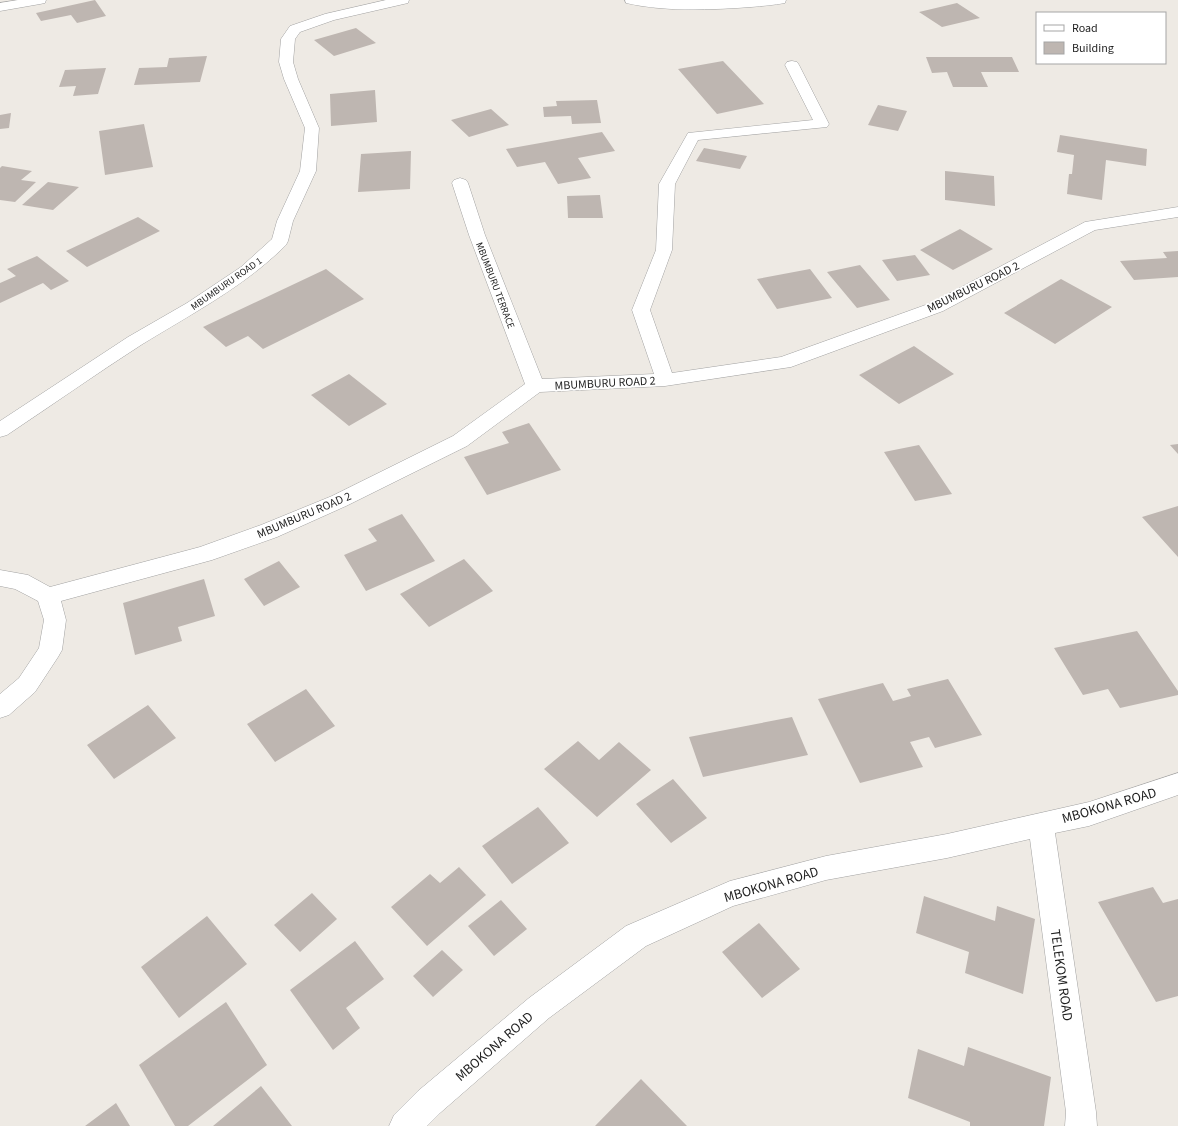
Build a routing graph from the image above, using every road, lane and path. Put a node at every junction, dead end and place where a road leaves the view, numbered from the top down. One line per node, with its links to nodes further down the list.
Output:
1 (40, 0): 5 (street)
2 (404, 0): 11 (street, MBUMBURU ROAD 1)
3 (631, 0): 4 (street)
4 (780, 0)
5 (0, 7)
6 (792, 65): 9 (street)
7 (460, 183): 10 (street, MBUMBURU TERRACE)
8 (1178, 212): 9 (street, MBUMBURU ROAD 2)
9 (665, 380): 10 (street, MBUMBURU ROAD 2)
10 (535, 386): 13 (street, MBUMBURU ROAD 2)
11 (0, 430)
12 (0, 578): 13 (street)
13 (48, 596): 14 (street)
14 (0, 708)
15 (1178, 784): 16 (street, MBOKONA ROAD)
16 (1041, 824): 17 (street, MBOKONA ROAD); 18 (street, TELEKOM ROAD)
17 (405, 1126)
18 (1081, 1126)

